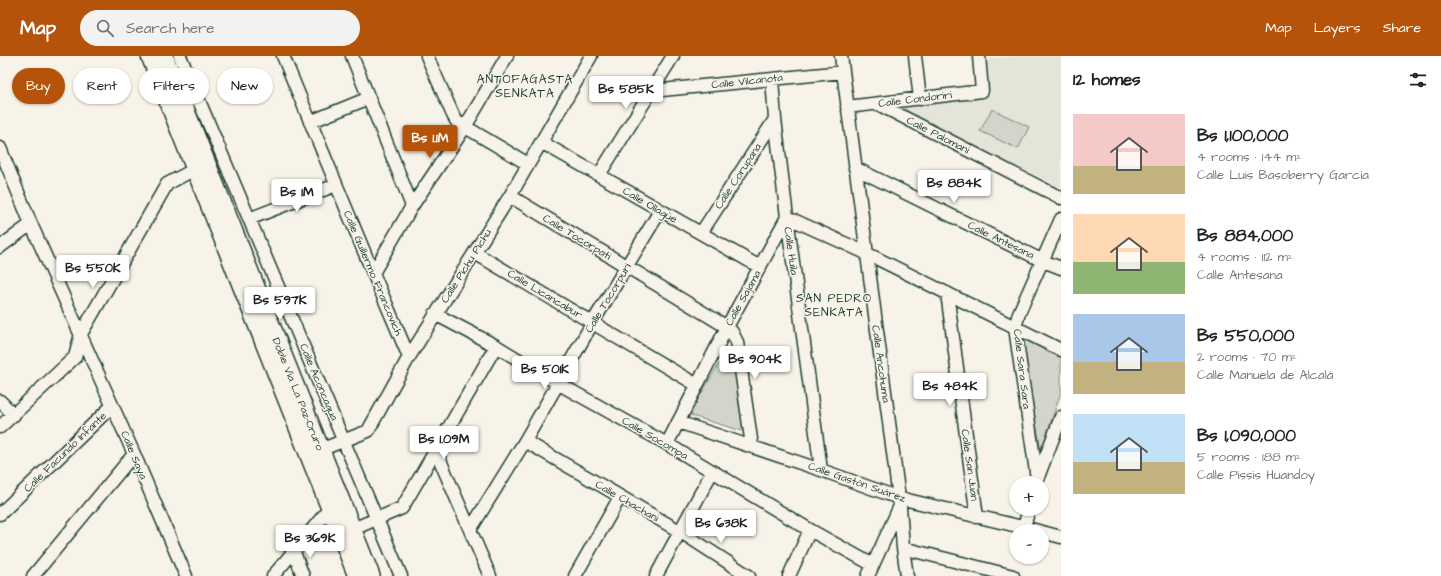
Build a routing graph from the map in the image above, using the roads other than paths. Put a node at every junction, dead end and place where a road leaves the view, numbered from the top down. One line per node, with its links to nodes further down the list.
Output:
1 (150, 56): 28 (highway, Doble Vía La Paz-Oruro)
2 (164, 56): 69 (highway, Doble Vía La Paz-Oruro)
3 (180, 56): 37 (street, Calle Aconcagua)
4 (282, 56): 21 (street, Calle Guillermo Francovich)
5 (352, 56): 16 (street)
6 (428, 56): 22 (street)
7 (590, 56): 23 (street, Calle Pichu Pichu)
8 (673, 56): 15 (street)
9 (841, 56): 13 (street, Calle Ancohuma)
10 (915, 56): 17 (street)
11 (979, 56): 17 (street, Calle Condoriri)
12 (502, 59): 22 (street)
13 (843, 72): 14 (street, Calle Vilcanota); 19 (street, Calle Ancohuma)
14 (772, 78): 15 (street, Calle Vilcanota); 20 (street, Calle Huila)
15 (652, 92): 29 (street)
16 (369, 98): 21 (street); 33 (street)
17 (920, 99): 18 (street, Calle Condoriri)
18 (878, 104): 19 (street, Calle Condoriri); 32 (street, Calle Palomani)
19 (847, 107): 27 (street, Calle Ancohuma)
20 (775, 119): 35 (street, Calle Huila); 39 (street, Calle Corupana)
21 (310, 122): 30 (street, Calle Guillermo Francovich)
22 (466, 127): 26 (street); 33 (street)
23 (540, 142): 26 (street, Calle Pichu Pichu); 29 (street, Calle Ollagüe)
24 (0, 148): 25 (street, Calle Saya)
25 (3, 164): 38 (street, Calle Saya)
26 (528, 164): 31 (street, Calle Pichu Pichu)
27 (855, 168): 42 (street, Calle Ancohuma); 43 (street, Calle Antesana)
28 (195, 169): 53 (street); 78 (highway, Doble Vía La Paz-Oruro)
29 (599, 175): 34 (street, Calle Ollagüe)
30 (336, 185): 37 (street); 47 (street, Calle Guillermo Francovich)
31 (510, 196): 41 (street, Calle Pichu Pichu); 44 (street, Calle Tocorpati)
32 (1061, 198)
33 (412, 206): 47 (street)
34 (660, 211): 39 (street, Calle Ollagüe); 44 (street, Calle Tocorpuri)
35 (787, 217): 42 (street); 45 (street, Calle Sajama); 72 (street, Calle Huila)
36 (1061, 219): 43 (street, Calle Sara Sara)
37 (249, 220): 65 (street, Calle Aconcagua)
38 (31, 224): 40 (street); 53 (street, Calle Saya)
39 (701, 233): 45 (street, Calle Ollagüe)
40 (0, 247)
41 (475, 253): 49 (street, Calle Pichu Pichu); 50 (street, Calle Licancabur)
42 (866, 253): 48 (street); 77 (street, Calle Ancohuma)
43 (1043, 261): 46 (street, Calle Antesana); 52 (street, Calle Sara Sara)
44 (627, 266): 50 (street, Calle Tocorpuri); 51 (street, Calle Tocorpati)
45 (760, 267): 51 (street, Calle Sajama)
46 (1061, 268)
47 (373, 273): 56 (street, Calle Guillermo Francovich)
48 (947, 293): 52 (street); 80 (street, Calle San Juan)
49 (435, 314): 54 (street, Calle Socompa); 56 (street, Calle Pichu Pichu)
50 (593, 322): 57 (street, Calle Tocorpuri); 58 (street, Calle Licancabur)
51 (727, 327): 58 (street, Calle Sajama); 68 (street)
52 (1015, 328): 55 (street); 74 (street, Calle Sara Sara)
53 (81, 334): 60 (street, Calle Saya); 61 (street)
54 (496, 346): 57 (street, Calle Socompa); 70 (street)
55 (1061, 350)
56 (409, 356): 65 (street, Calle Pichu Pichu)
57 (559, 384): 66 (street, Calle Tocorpuri); 67 (street, Calle Socompa)
58 (697, 385): 63 (street, Calle Sajama)
59 (0, 401): 61 (street)
60 (112, 406): 71 (street, Calle Saya); 79 (street, Calle Facundo Infante)
61 (14, 415): 64 (street)
62 (1061, 417): 75 (street)
63 (678, 422): 67 (street, Calle Sajama); 68 (street, Calle Gastón Suárez)
64 (0, 427)
65 (344, 440): 69 (street, Calle Pichu Pichu); 81 (street, Calle Aconcagua)
66 (525, 441): 76 (street, Calle Chachani); 84 (street, Calle Tocorpuri)
67 (667, 444): 73 (street, Calle Socompa)
68 (752, 446): 72 (street, Calle Gastón Suárez)
69 (320, 450): 83 (highway, Doble Vía La Paz-Oruro)
70 (436, 451): 81 (street); 84 (street)
71 (134, 454): 93 (street); 94 (street, Calle Saya)
72 (821, 470): 77 (street, Calle Gastón Suárez)
73 (712, 472): 85 (street, Calle Socompa); 86 (street)
74 (1036, 476)
75 (1039, 476)
76 (620, 497): 86 (street, Calle Chachani); 101 (street)
77 (899, 502): 80 (street, Calle Gastón Suárez); 89 (street, Calle Ancohuma); 91 (street)
78 (330, 508): 90 (street); 97 (highway, Doble Vía La Paz-Oruro)
79 (0, 514)
80 (977, 517): 82 (street, Calle Gastón Suárez)
81 (378, 520): 83 (street); 99 (street, Calle Aconcagua)
82 (1010, 524)
83 (352, 529): 98 (highway, Doble Vía La Paz-Oruro)
84 (470, 530): 100 (street)
85 (810, 530): 91 (street, Calle Socompa); 104 (street)
86 (681, 532): 92 (street, Calle Chachani); 102 (street)
87 (1049, 533): 88 (street, Calle Gastón Suárez)
88 (1061, 537)
89 (903, 548): 105 (street, Calle Ancohuma); 106 (street)
90 (294, 552): 95 (street); 96 (street)
91 (870, 571)
92 (736, 573): 103 (street, Calle Chachani)
93 (33, 576)
94 (186, 576)
95 (273, 576)
96 (303, 576)
97 (358, 576)
98 (371, 576)
99 (401, 576)
100 (490, 576)
101 (575, 576)
102 (656, 576)
103 (749, 576)
104 (789, 576)
105 (907, 576)
106 (1014, 576)

